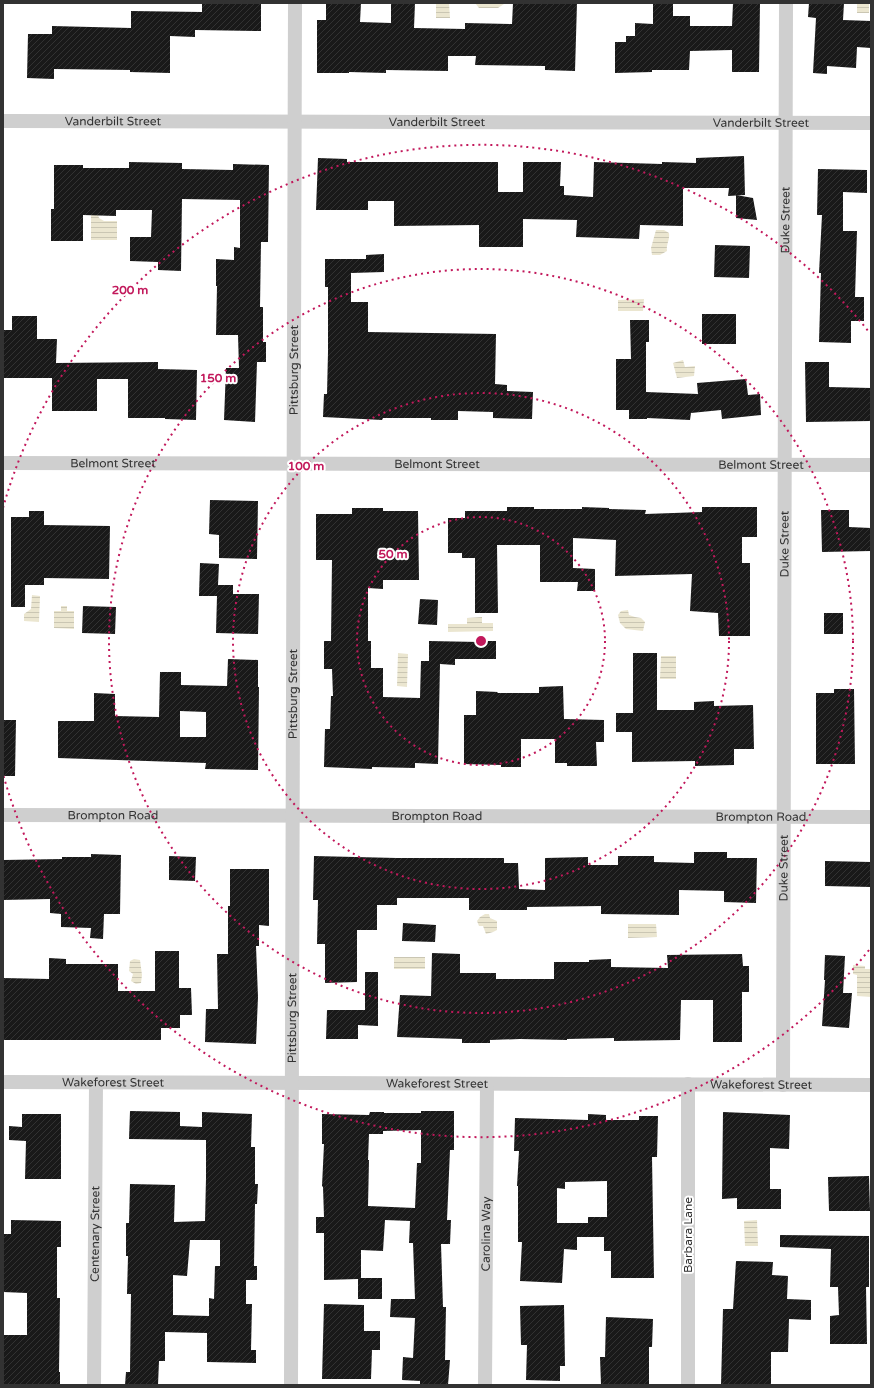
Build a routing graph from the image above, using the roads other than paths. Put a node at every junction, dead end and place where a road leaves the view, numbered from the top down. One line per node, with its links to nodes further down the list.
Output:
1 (295, 3): 4 (street, Pittsburg Street)
2 (786, 3): 5 (street, Duke Street)
3 (3, 121): 4 (street, Vanderbilt Street)
4 (294, 122): 5 (street, Vanderbilt Street); 8 (street, Pittsburg Street)
5 (785, 123): 6 (street, Vanderbilt Street); 9 (street, Duke Street)
6 (871, 124)
7 (3, 463): 8 (street, Belmont Street)
8 (294, 464): 9 (street, Belmont Street); 12 (street, Pittsburg Street)
9 (784, 465): 10 (street, Belmont Street); 13 (street, Duke Street)
10 (871, 465)
11 (3, 815): 12 (street, Brompton Road)
12 (292, 816): 13 (street, Brompton Road); 17 (street, Pittsburg Street)
13 (784, 817): 14 (street, Brompton Road); 20 (street, Duke Street)
14 (871, 817)
15 (3, 1082): 16 (street, Wakeforest Street)
16 (96, 1082): 17 (street, Wakeforest Street); 22 (street, Centenary Street)
17 (292, 1083): 18 (street, Wakeforest Street); 23 (street, Pittsburg Street)
18 (487, 1084): 19 (street, Wakeforest Street); 24 (street, Carolina Way)
19 (688, 1084): 20 (street, Wakeforest Street); 25 (street, Barbara Lane)
20 (783, 1085): 21 (street, Wakeforest Street)
21 (871, 1085)
22 (94, 1385)
23 (291, 1385)
24 (485, 1385)
25 (688, 1385)

